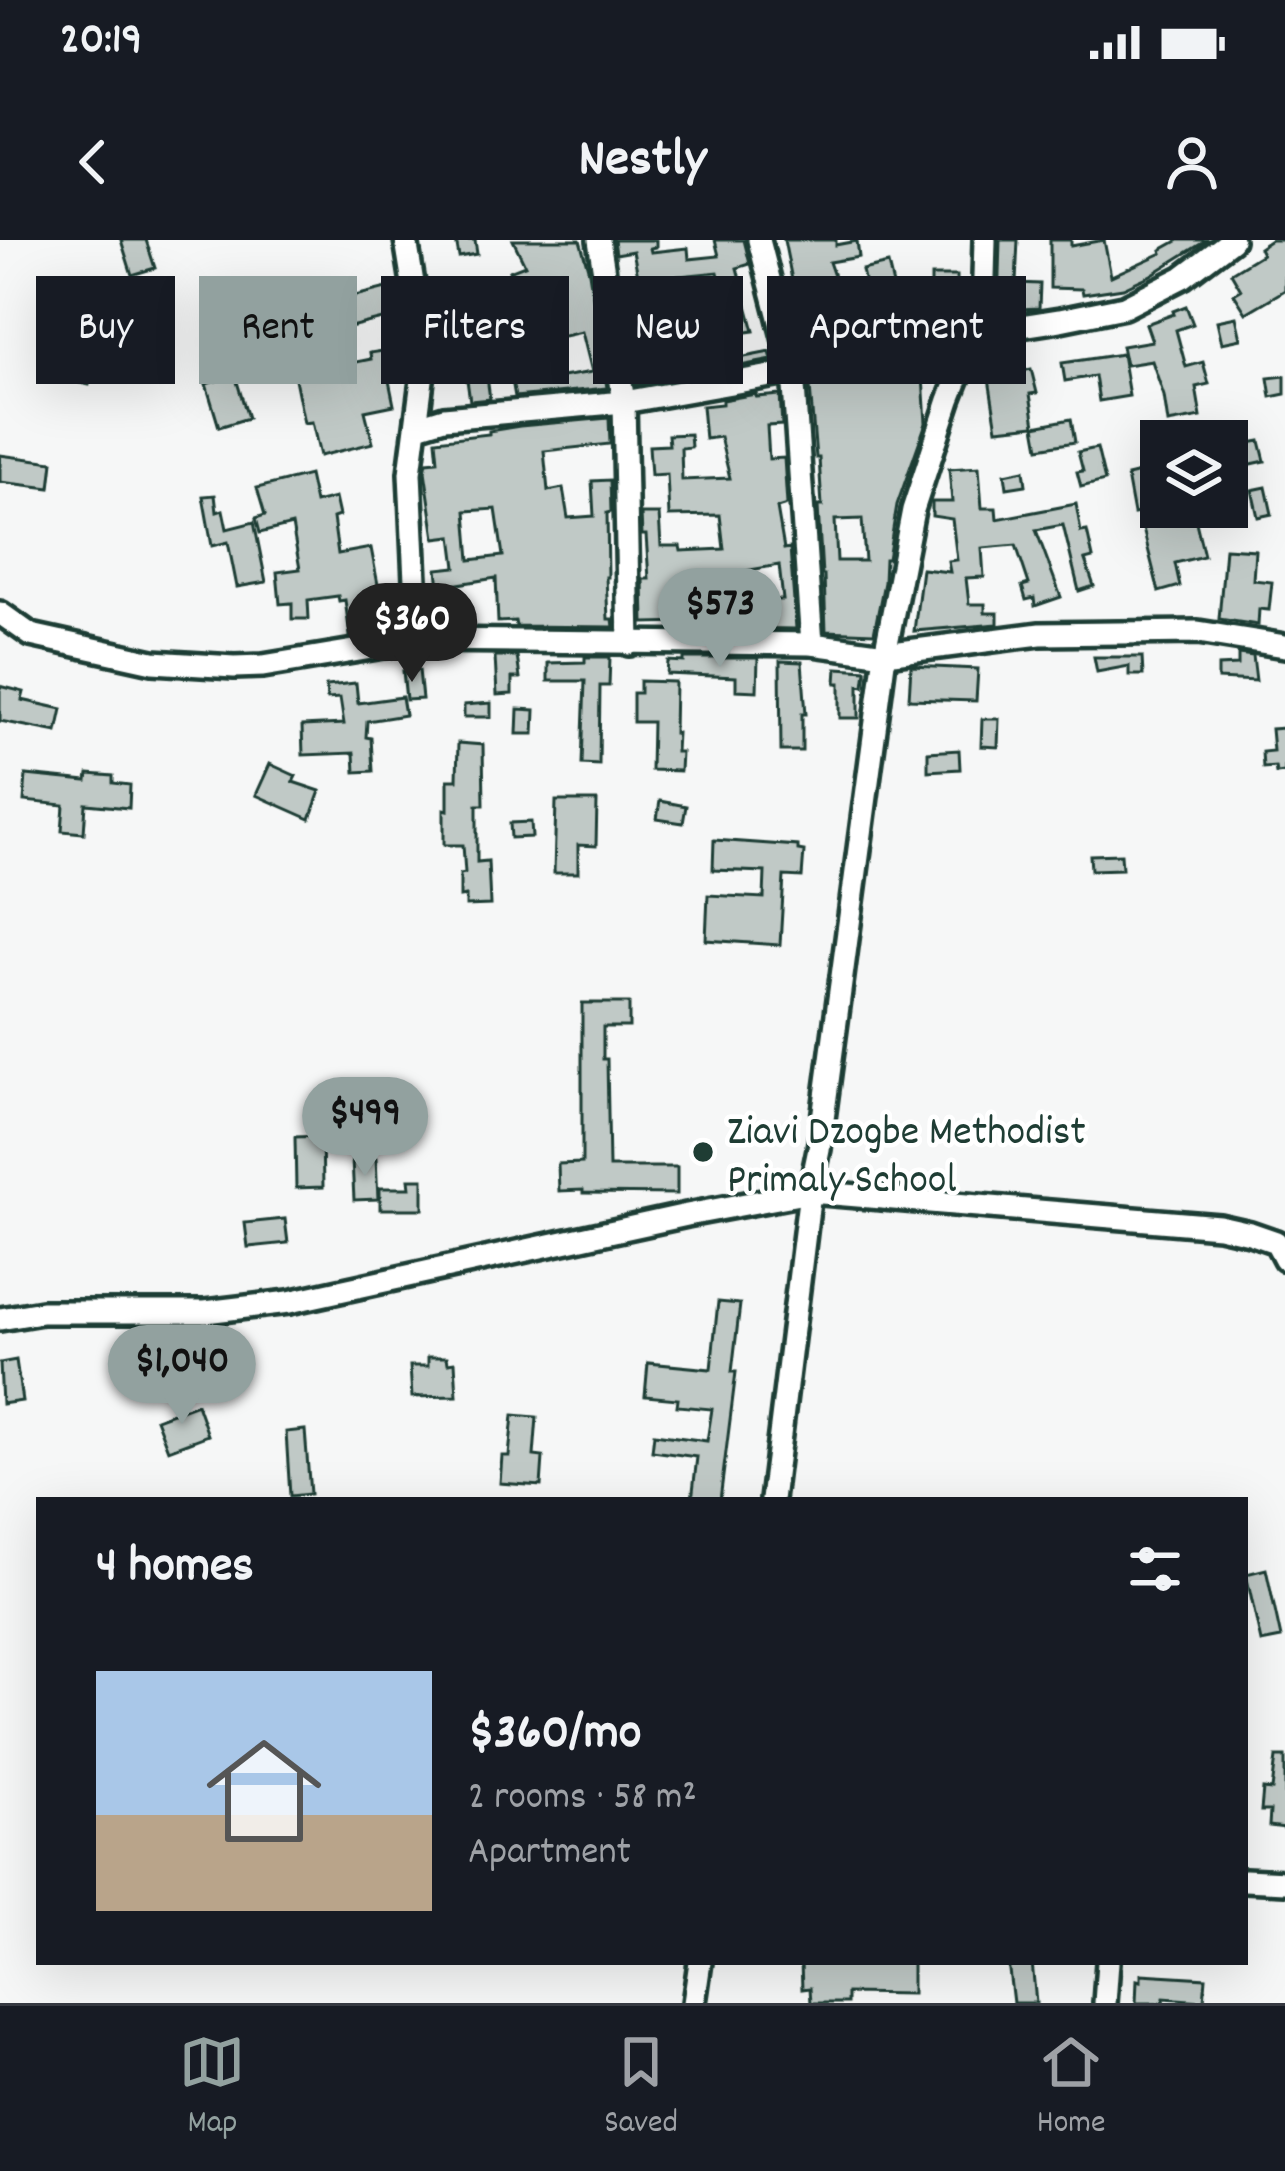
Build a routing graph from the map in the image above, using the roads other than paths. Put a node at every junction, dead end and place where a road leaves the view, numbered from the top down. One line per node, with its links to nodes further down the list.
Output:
1 (406, 240): 13 (street)
2 (599, 240): 12 (street)
3 (758, 240): 6 (street)
4 (985, 240): 7 (street)
5 (1232, 240): 8 (street)
6 (768, 276)
7 (985, 276)
8 (1026, 325)
9 (767, 377): 12 (street)
10 (794, 384): 17 (street)
11 (955, 384): 19 (street)
12 (624, 402): 13 (street); 16 (street)
13 (418, 426): 15 (street)
14 (0, 614): 15 (street)
15 (420, 640): 16 (street)
16 (628, 644): 17 (street)
17 (812, 644): 19 (street)
18 (1285, 646): 19 (street)
19 (885, 654): 20 (street)
20 (810, 1192): 21 (street); 22 (street); 23 (street)
21 (1285, 1259)
22 (0, 1319)
23 (772, 1497)
24 (1248, 1880): 25 (street)
25 (1285, 1882)
26 (700, 1965): 28 (street)
27 (1108, 1965): 29 (street)
28 (694, 2003)
29 (1105, 2003)

